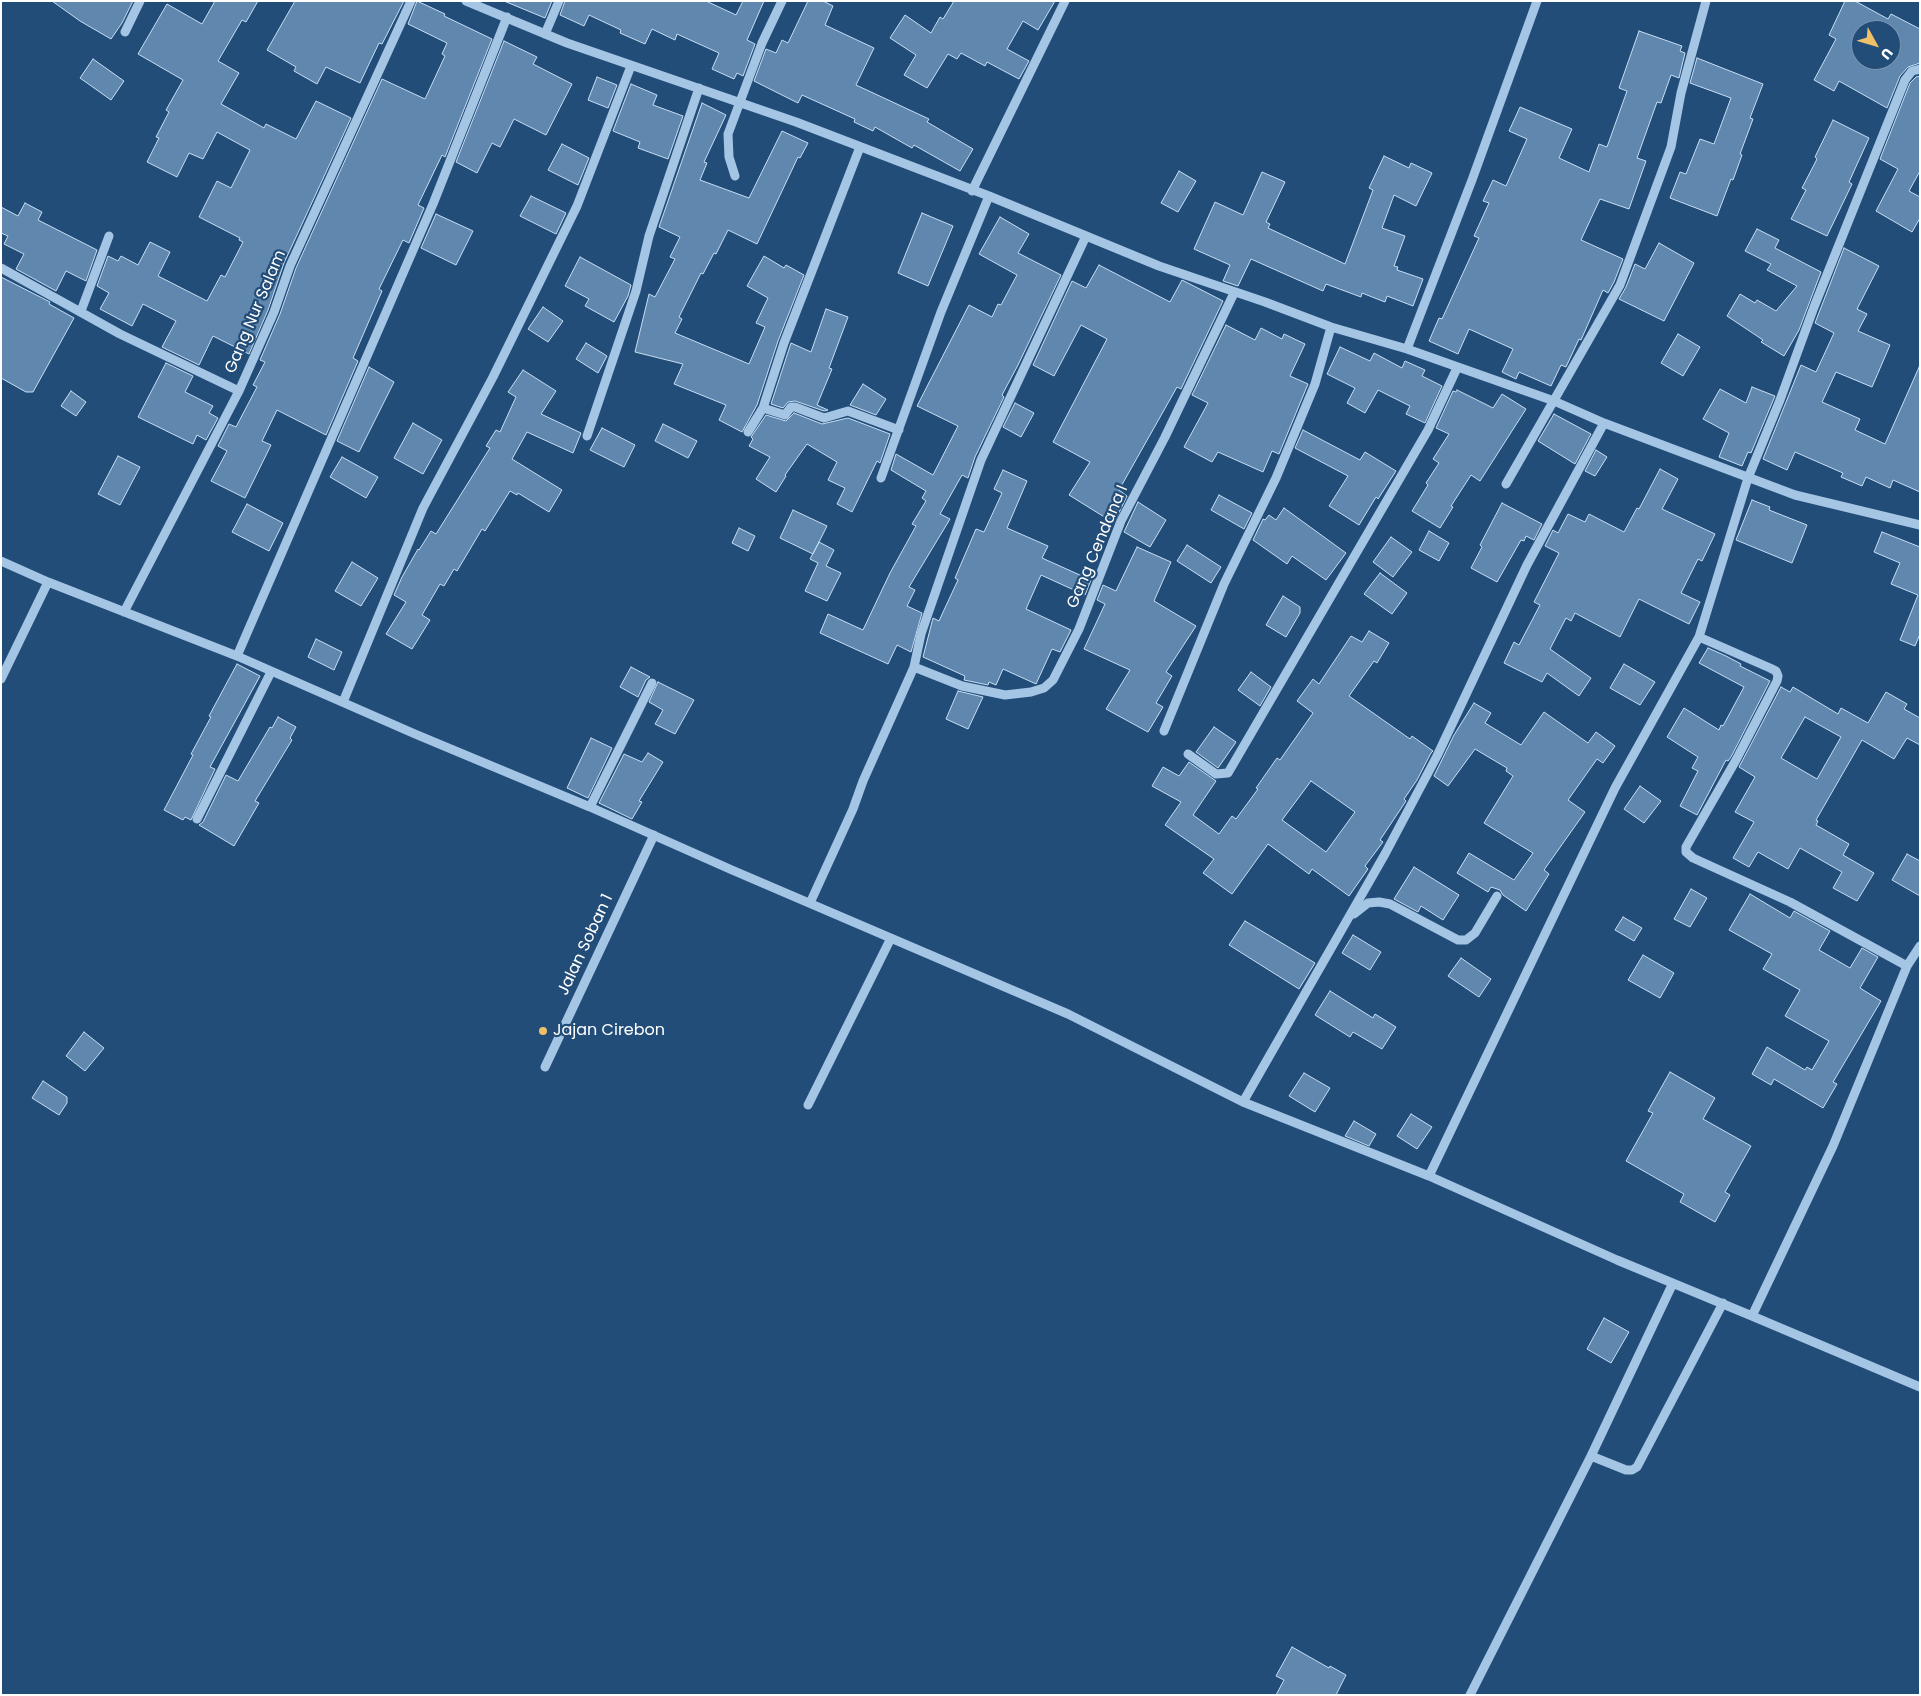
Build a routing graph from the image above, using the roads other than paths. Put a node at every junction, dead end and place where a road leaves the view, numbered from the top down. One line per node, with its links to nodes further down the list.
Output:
1 (140, 1): 11 (street)
2 (411, 1): 29 (street, Gang Nur Salam)
3 (466, 1): 9 (street)
4 (559, 1): 12 (street)
5 (782, 1): 16 (street)
6 (1064, 1): 19 (street)
7 (1537, 1): 27 (street)
8 (1706, 1): 30 (street)
9 (489, 5): 10 (street)
10 (507, 17): 12 (street); 44 (street)
11 (125, 32)
12 (545, 34): 13 (street)
13 (631, 66): 15 (street); 49 (street)
14 (1920, 70): 37 (street)
15 (699, 88): 16 (street); 35 (street)
16 (740, 102): 17 (street); 18 (street)
17 (860, 147): 19 (street); 31 (street)
18 (735, 176)
19 (972, 191): 20 (street)
20 (989, 196): 22 (street); 33 (street)
21 (109, 236): 25 (street)
22 (1086, 236): 24 (street); 45 (street)
23 (1, 268): 25 (street, Gang Nur Salam)
24 (1234, 293): 26 (street); 45 (street, Gang Cendana I)
25 (81, 311): 29 (street, Gang Nur Salam)
26 (1331, 327): 27 (street); 50 (street)
27 (1407, 349): 28 (street)
28 (1457, 368): 30 (street); 51 (street)
29 (239, 391): 42 (street)
30 (1554, 401): 32 (street); 38 (street)
31 (762, 408): 33 (street); 34 (street)
32 (1604, 423): 37 (street); 57 (street)
33 (899, 430): 36 (street)
34 (748, 432)
35 (587, 436)
36 (881, 478)
37 (1748, 478): 39 (street); 43 (street)
38 (1506, 484)
39 (1920, 526)
40 (1, 561): 41 (street)
41 (48, 582): 42 (street); 47 (street)
42 (124, 612): 44 (street)
43 (1699, 638): 60 (street); 64 (street)
44 (237, 656): 46 (street)
45 (914, 667): 56 (street)
46 (271, 672): 49 (street); 53 (street)
47 (1, 679)
48 (652, 683): 52 (street)
49 (342, 702): 52 (street)
50 (1164, 730)
51 (1188, 754)
52 (590, 807): 54 (street)
53 (197, 819)
54 (654, 835): 56 (street); 61 (street, Jalan Soban 1)
55 (1497, 896): 57 (street)
56 (810, 903): 58 (street)
57 (1346, 923): 62 (street)
58 (891, 938): 62 (street); 63 (street)
59 (1919, 950): 60 (street)
60 (1907, 966): 67 (street)
61 (545, 1067)
62 (1242, 1102): 64 (street)
63 (808, 1105)
64 (1429, 1176): 65 (street)
65 (1673, 1283): 66 (street); 69 (street)
66 (1723, 1303): 67 (street); 69 (street)
67 (1752, 1316): 68 (street)
68 (1920, 1387)
69 (1591, 1456): 70 (street)
70 (1470, 1695)

